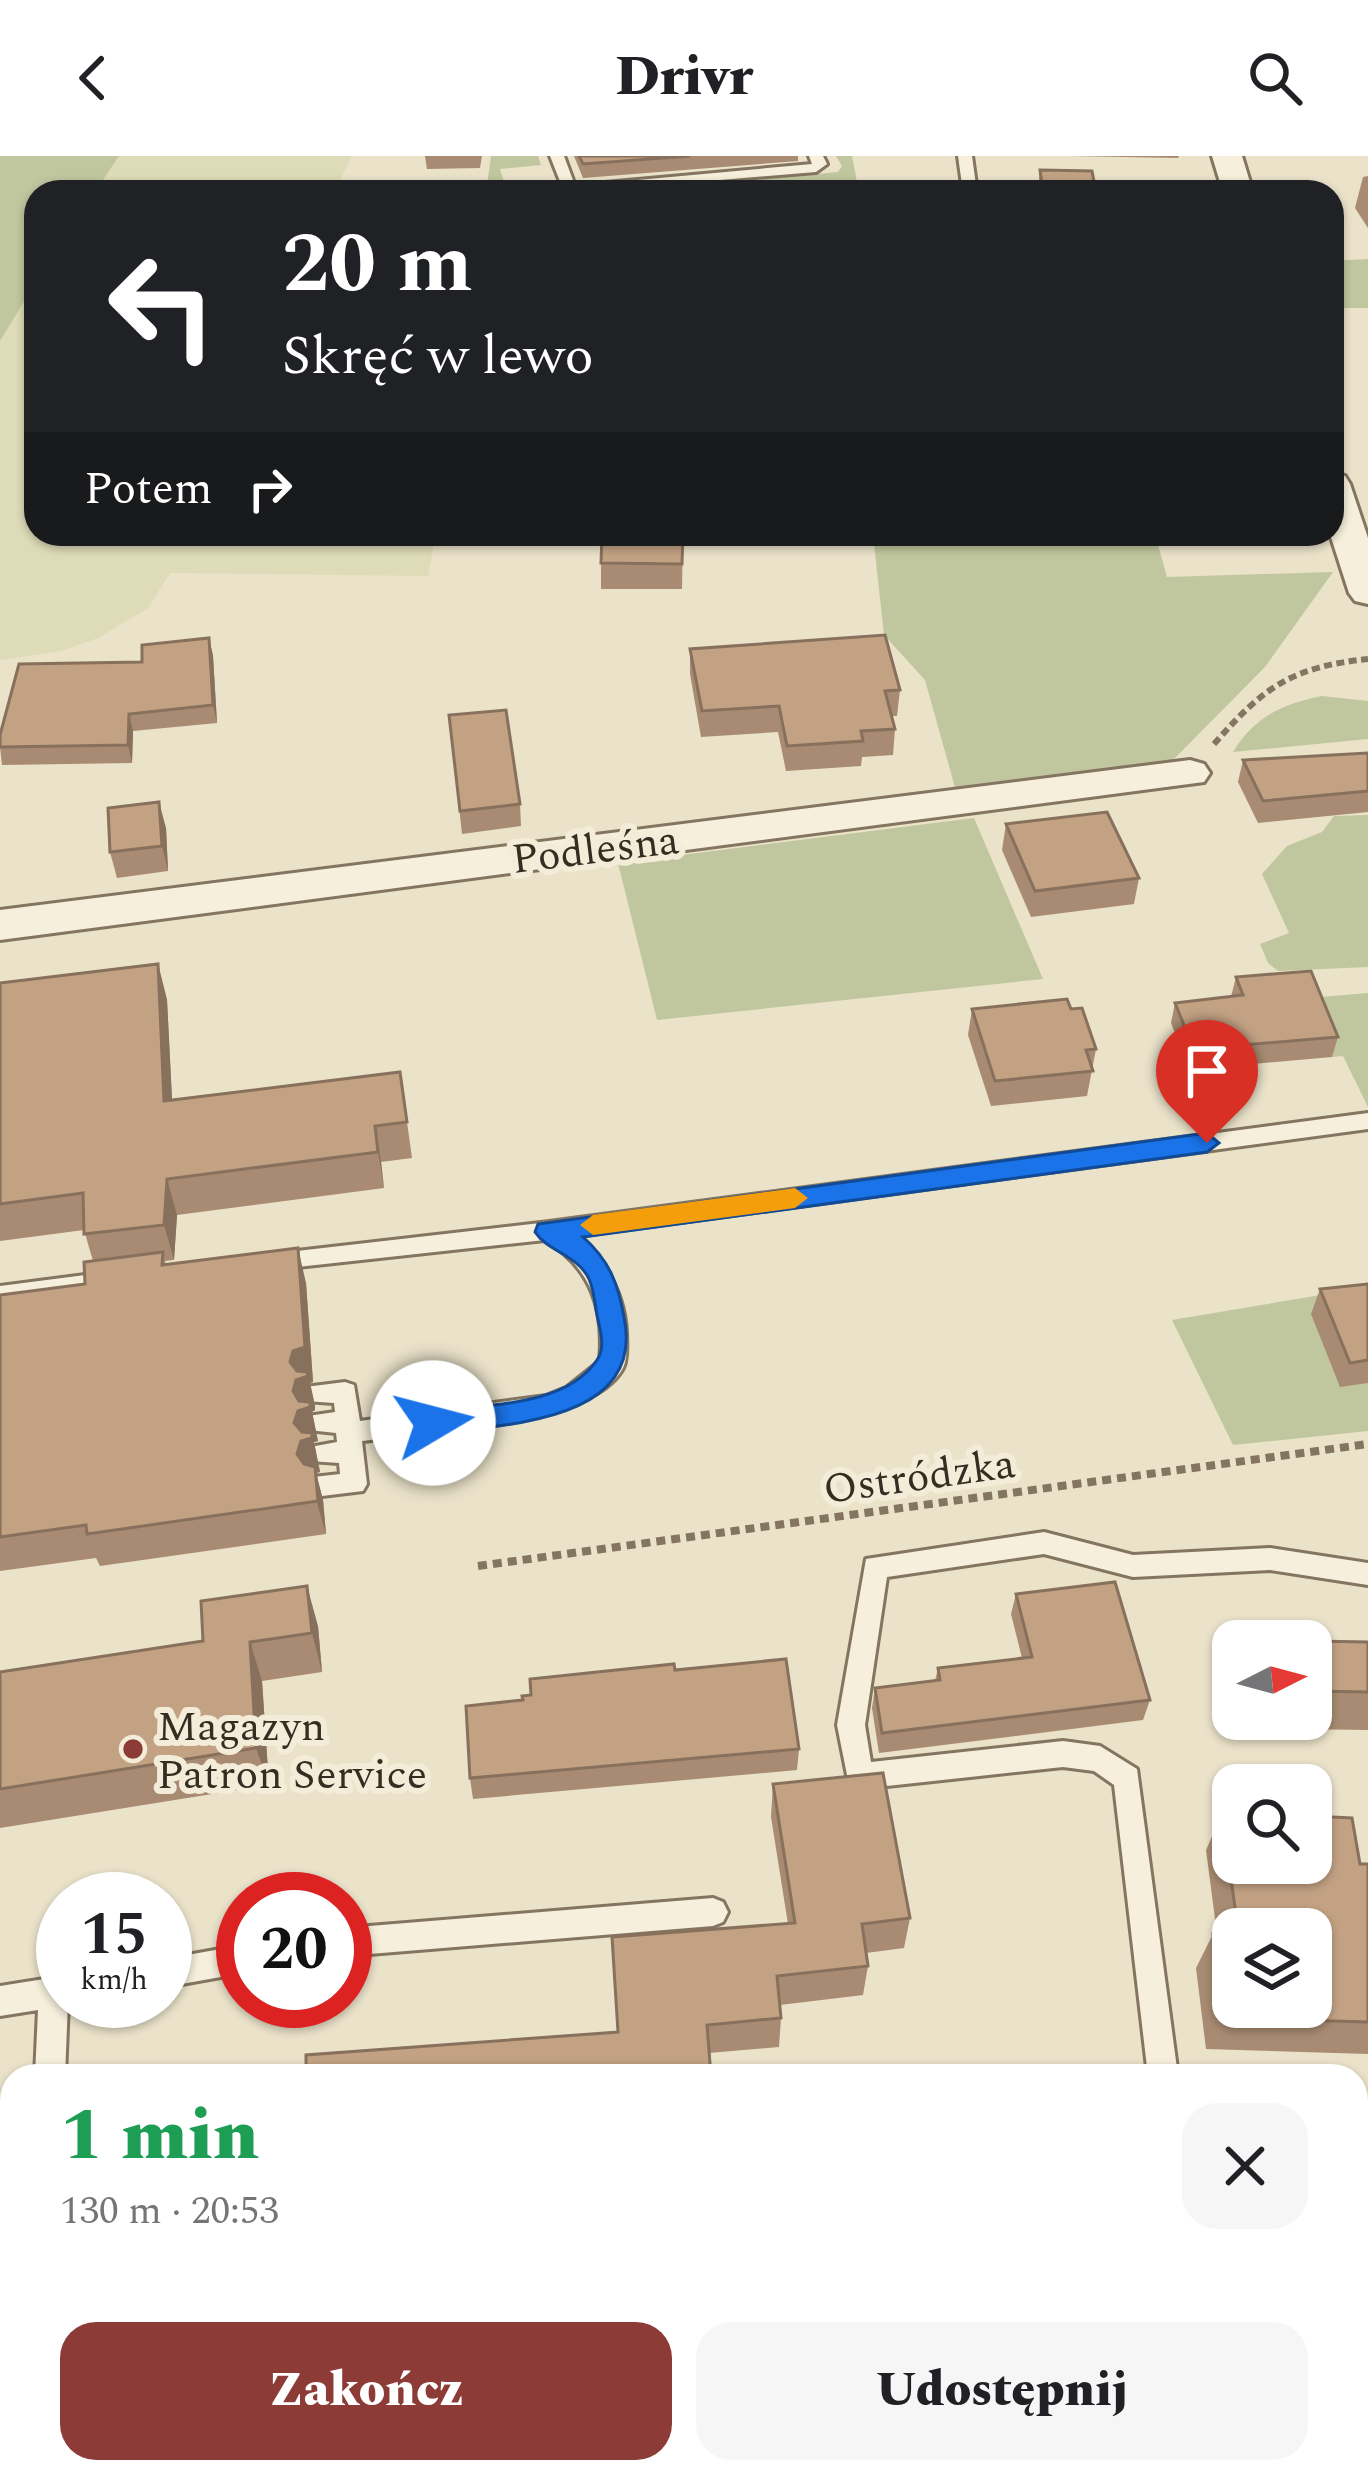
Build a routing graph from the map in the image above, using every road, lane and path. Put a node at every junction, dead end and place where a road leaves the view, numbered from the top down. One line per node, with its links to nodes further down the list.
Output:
1 (816, 156): 2 (lane)
2 (683, 180)
3 (1344, 520): 4 (street)
4 (1368, 593)
5 (1368, 659): 6 (path)
6 (1190, 772): 7 (street, Podleśna)
7 (0, 925)
8 (1368, 1121): 9 (lane)
9 (548, 1232): 10 (lane); 15 (lane)
10 (237, 1266)
11 (118, 1280): 12 (lane)
12 (0, 1295)
13 (314, 1394): 15 (lane)
14 (316, 1423): 15 (lane)
15 (349, 1436): 17 (lane); 18 (lane)
16 (1368, 1444): 19 (path, Ostródzka)
17 (319, 1454)
18 (322, 1485)
19 (478, 1566)
20 (1368, 1574): 27 (lane)
21 (713, 1912): 22 (lane)
22 (372, 1940)
23 (36, 1995): 24 (lane)
24 (0, 2001)
25 (55, 2028): 26 (lane)
26 (51, 2064)
27 (1161, 2064)

